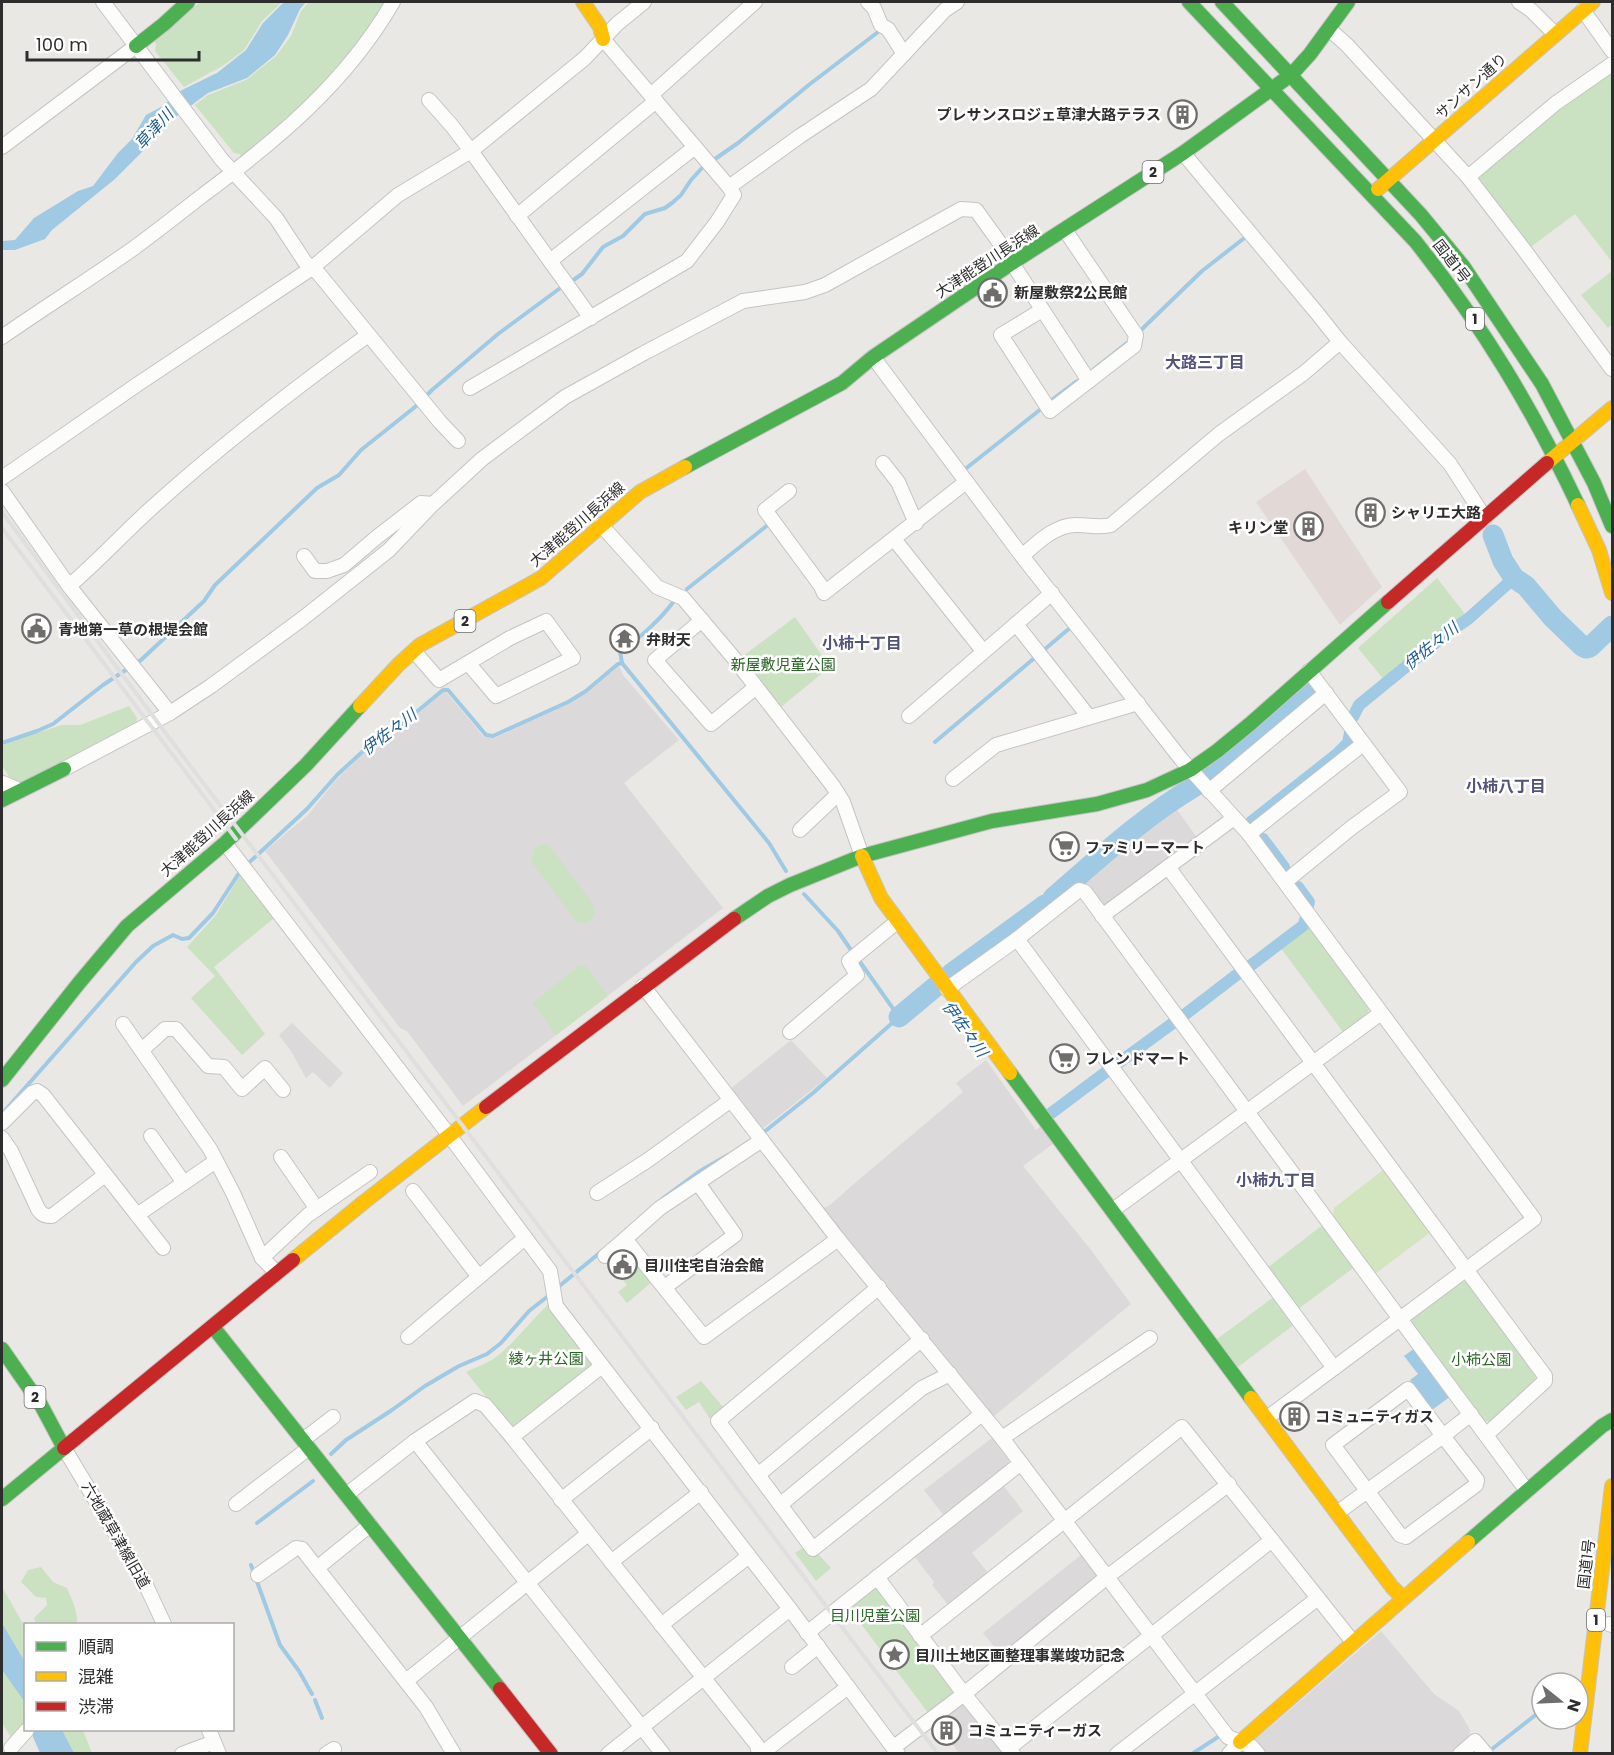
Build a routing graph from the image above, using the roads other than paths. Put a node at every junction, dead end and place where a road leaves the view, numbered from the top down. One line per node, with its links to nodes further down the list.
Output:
1 (103, 2): 17 (street)
2 (188, 2): 17 (main road)
3 (393, 2): 30 (street)
4 (583, 2): 16 (main road)
5 (644, 2): 16 (street)
6 (754, 2): 23 (street)
7 (868, 2): 19 (street)
8 (957, 2): 19 (street)
9 (1189, 2): 22 (main road, 国道1号 / 1)
10 (1222, 2): 21 (main road, 国道1号 / 1)
11 (1348, 2): 14 (main road, 大津能登川長浜線)
12 (1519, 2): 15 (street)
13 (1588, 6): 15 (main road, サンサン通り); 18 (street)
14 (1329, 29): 21 (main road, 大津能登川長浜線); 25 (street)
15 (1555, 34): 25 (main road, サンサン通り)
16 (603, 39): 23 (street); 28 (street)
17 (136, 46): 26 (street); 30 (street)
18 (1612, 51)
19 (904, 54): 33 (street)
20 (1612, 64): 31 (street)
21 (1291, 75): 22 (main road, 大津能登川長浜線 / 2); 32 (main road, 国道1号 / 1)
22 (1272, 89): 29 (main road, 大津能登川長浜線 / 2); 34 (main road, 国道1号 / 1)
23 (654, 98): 27 (street); 35 (street)
24 (429, 100): 28 (street)
25 (1434, 141): 31 (street); 32 (main road, サンサン通り)
26 (2, 147)
27 (695, 147): 33 (street); 38 (street)
28 (471, 151): 35 (street); 39 (street)
29 (1183, 153): 36 (main road, 大津能登川長浜線 / 2); 44 (street)
30 (233, 173): 39 (street); 43 (street)
31 (1468, 177): 46 (street)
32 (1389, 180): 34 (main road, サンサン通り); 51 (main road, 国道1号 / 1)
33 (729, 187): 41 (street)
34 (1372, 195): 52 (main road, 国道1号 / 1)
35 (517, 216): 38 (street)
36 (1065, 230): 37 (main road, 大津能登川長浜線 / 2); 47 (street)
37 (1009, 258): 40 (street); 45 (main road, 大津能登川長浜線 / 2); 58 (street)
38 (550, 261): 41 (street)
39 (312, 268): 42 (street); 54 (street)
40 (1042, 310): 47 (street); 47 (street)
41 (591, 318): 48 (street)
42 (368, 335): 50 (street); 66 (street)
43 (2, 337)
44 (1340, 342): 59 (street); 65 (street)
45 (873, 357): 55 (street); 61 (main road, 大津能登川長浜線 / 2)
46 (1612, 369)
47 (1089, 381)
48 (470, 388)
49 (1612, 408): 51 (main road)
50 (458, 441)
51 (1571, 442): 52 (main road); 62 (main road, 国道1号 / 1)
52 (1556, 456): 59 (main road); 68 (main road, 国道1号 / 1)
53 (883, 463): 60 (street)
54 (2, 478)
55 (966, 482): 60 (street); 65 (street)
56 (2, 491): 66 (street)
57 (789, 491): 63 (street)
58 (433, 504): 64 (street); 78 (street)
59 (1485, 518): 74 (main road)
60 (916, 523): 63 (street)
61 (601, 525): 69 (street); 71 (main road, 大津能登川長浜線 / 2)
62 (1612, 526)
63 (894, 540): 72 (street)
64 (304, 556)
65 (1022, 556): 67 (street)
66 (69, 586): 78 (street)
67 (1052, 593): 70 (street); 77 (street)
68 (1612, 593)
69 (702, 620): 75 (street); 75 (street)
70 (1016, 624): 72 (street); 80 (street)
71 (414, 651): 73 (street); 93 (main road, 大津能登川長浜線 / 2)
72 (983, 651): 79 (street)
73 (468, 663): 73 (street)
74 (1309, 671): 76 (street); 83 (main road)
75 (756, 687): 88 (street)
76 (1326, 693): 81 (street); 87 (street)
77 (1138, 703): 80 (street); 83 (street)
78 (170, 713): 82 (street)
79 (909, 716)
80 (1089, 717): 84 (street)
81 (1362, 744): 92 (street); 96 (street)
82 (64, 769): 86 (main road)
83 (1190, 770): 87 (street); 94 (main road)
84 (953, 779)
85 (2, 784): 86 (street)
86 (20, 790): 89 (main road)
87 (1209, 791): 90 (street)
88 (838, 794): 91 (street); 94 (street)
89 (2, 800)
90 (1234, 818): 92 (street); 95 (street)
91 (800, 830)
92 (1249, 834): 96 (street)
93 (225, 843): 107 (main road, 大津能登川長浜線 / 2); 112 (street)
94 (862, 856): 98 (main road); 100 (main road)
95 (1168, 867): 97 (street); 106 (street)
96 (1285, 882): 102 (street)
97 (1102, 916): 99 (street); 110 (street)
98 (898, 921): 101 (main road); 104 (street)
99 (1017, 939): 101 (street); 117 (street)
100 (643, 986): 109 (street); 112 (main road)
101 (947, 989): 128 (main road)
102 (1382, 1013): 106 (street); 136 (street)
103 (123, 1024): 105 (street)
104 (790, 1032)
105 (141, 1050): 108 (street); 118 (street)
106 (1312, 1062): 110 (street); 136 (street)
107 (2, 1080)
108 (283, 1090)
109 (731, 1100): 115 (street); 125 (street)
110 (1246, 1111): 117 (street); 141 (street)
111 (2, 1123): 120 (street)
112 (449, 1135): 126 (main road); 130 (street)
113 (151, 1136): 121 (street)
114 (2, 1138): 120 (street)
115 (762, 1140): 122 (street); 132 (street)
116 (281, 1157): 127 (street)
117 (1180, 1159): 128 (street); 148 (street)
118 (216, 1161): 121 (street); 135 (street)
119 (370, 1172): 123 (street)
120 (105, 1174): 129 (street)
121 (184, 1183): 129 (street)
122 (698, 1183): 131 (street); 139 (street)
123 (351, 1185): 126 (street); 127 (street)
124 (413, 1191): 138 (street)
125 (597, 1193)
126 (364, 1202): 137 (main road)
127 (317, 1209): 135 (street)
128 (1113, 1210): 153 (main road)
129 (137, 1215): 133 (street)
130 (525, 1238): 138 (street); 147 (street)
131 (625, 1239): 134 (street); 139 (street)
132 (838, 1239): 139 (street); 140 (street)
133 (163, 1248)
134 (605, 1256)
135 (262, 1258): 137 (street)
136 (1467, 1270): 141 (street); 156 (street)
137 (277, 1273): 142 (main road)
138 (479, 1277): 143 (street)
139 (665, 1287)
140 (879, 1287): 145 (street); 164 (street)
141 (1401, 1319): 148 (street); 151 (street)
142 (213, 1327): 161 (main road); 162 (main road)
143 (408, 1337)
144 (1150, 1338): 159 (street)
145 (922, 1340): 149 (street); 164 (street)
146 (2, 1349): 162 (main road, 2)
147 (602, 1366): 155 (street); 158 (street)
148 (1334, 1368): 153 (street)
149 (950, 1374): 150 (street); 174 (street)
150 (982, 1414): 159 (street); 174 (street)
151 (1471, 1414): 156 (street); 157 (street)
152 (333, 1417): 161 (street)
153 (1267, 1418): 175 (main road)
154 (1612, 1420): 168 (main road)
155 (652, 1428): 169 (street); 172 (street)
156 (1486, 1435): 168 (street)
157 (1443, 1436): 167 (street); 167 (street); 167 (street)
158 (512, 1437): 160 (street); 172 (street)
159 (1002, 1438): 163 (street)
160 (415, 1441): 170 (street); 186 (street)
161 (306, 1444): 170 (main road); 173 (street)
162 (64, 1448): 171 (main road); 191 (street, 六地蔵草津線旧道)
163 (1021, 1463): 176 (street); 184 (street)
164 (759, 1474): 174 (street)
165 (1229, 1484): 176 (street); 179 (street); 185 (street)
166 (1612, 1486): 224 (main road, 国道1号 / 1)
167 (1368, 1491): 175 (street)
168 (1527, 1491): 189 (main road)
169 (701, 1492): 180 (street); 181 (street)
170 (346, 1495): 177 (main road)
171 (2, 1499)
172 (561, 1500): 178 (street)
173 (236, 1504)
174 (780, 1504)
175 (1337, 1512): 189 (main road)
176 (1064, 1521): 185 (street); 196 (street)
177 (370, 1526): 182 (street); 197 (main road)
178 (588, 1534): 181 (street); 186 (street)
179 (1272, 1540): 188 (street); 195 (street)
180 (749, 1556): 190 (street); 193 (street)
181 (611, 1562): 193 (street)
182 (317, 1568): 183 (street); 202 (street)
183 (258, 1575)
184 (877, 1577): 194 (street); 196 (street)
185 (1107, 1577): 195 (street); 205 (street)
186 (528, 1583): 197 (street); 206 (street)
187 (1612, 1595): 192 (main road, 国道1号 / 1)
188 (1318, 1598): 198 (street); 204 (street)
189 (1402, 1598): 198 (main road)
190 (790, 1609): 194 (street); 201 (street)
191 (164, 1623)
192 (1611, 1624): 225 (main road, 国道1号 / 1)
193 (661, 1625): 201 (street)
194 (807, 1633): 199 (street)
195 (1151, 1635): 204 (street); 213 (street)
196 (920, 1636): 205 (street)
197 (459, 1638): 202 (street); 216 (main road)
198 (1353, 1642): 209 (main road)
199 (818, 1646): 200 (street); 203 (street)
200 (792, 1667)
201 (704, 1678): 206 (street); 211 (street)
202 (406, 1681): 215 (street)
203 (848, 1687): 211 (street); 212 (street)
204 (1196, 1693): 209 (street); 219 (street)
205 (964, 1694): 212 (street); 213 (street)
206 (641, 1726): 217 (street); 218 (street)
207 (26, 1731): 210 (street)
208 (214, 1742): 214 (street)
209 (1240, 1742): 220 (street); 221 (street)
210 (13, 1745)
211 (764, 1750)
212 (896, 1750)
213 (1011, 1751)
214 (182, 1754)
215 (454, 1754)
216 (551, 1754)
217 (608, 1754)
218 (663, 1754)
219 (1117, 1754)
220 (1228, 1754)
221 (1258, 1754)
222 (1460, 1754): 223 (street)
223 (1486, 1754)
224 (1580, 1754)
225 (1593, 1754)

